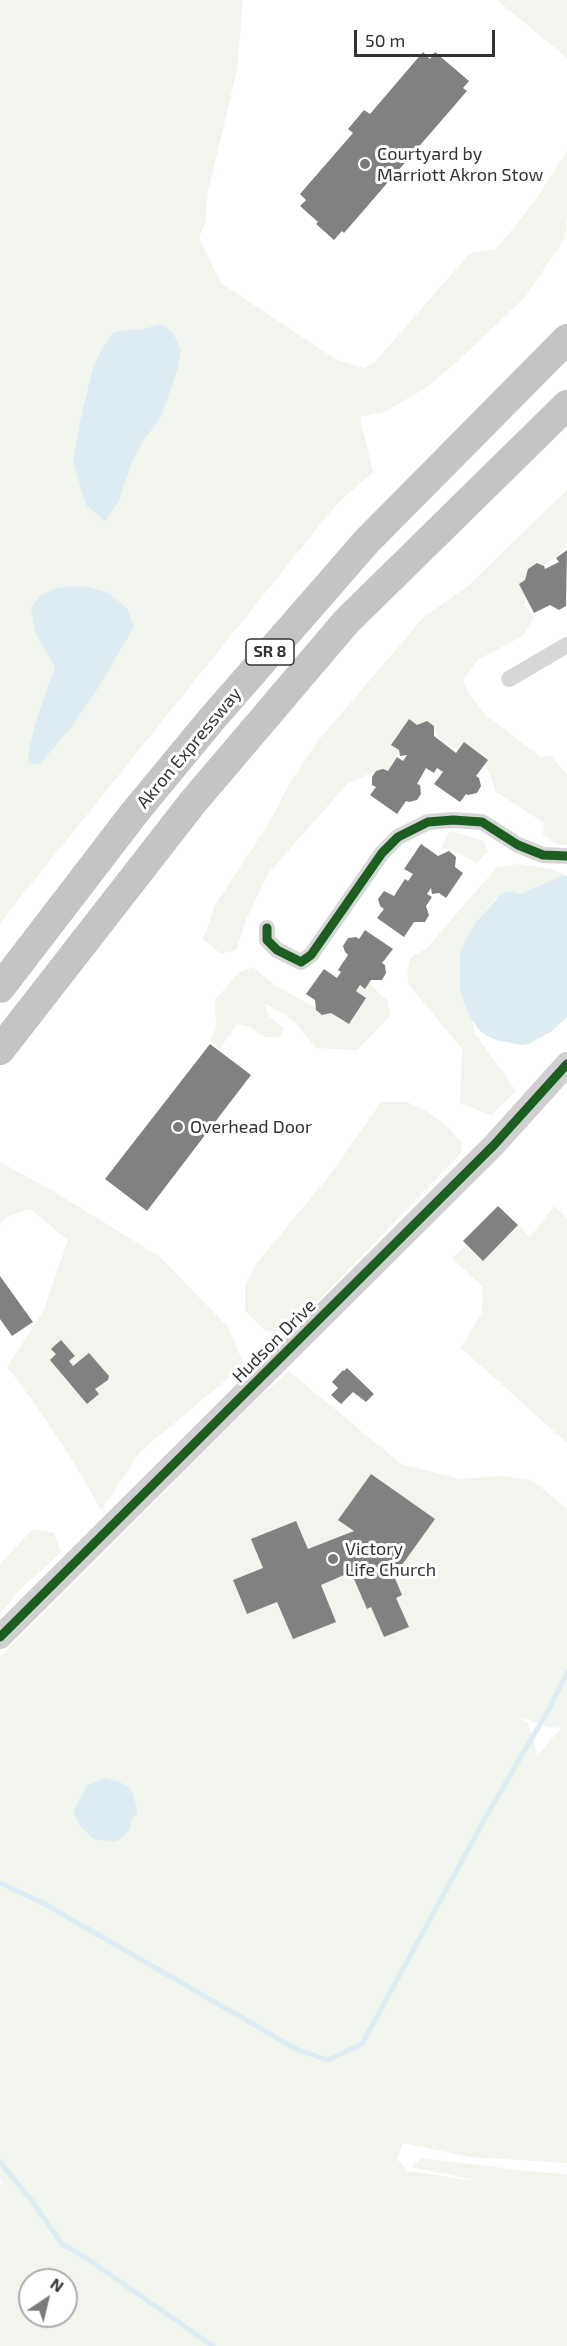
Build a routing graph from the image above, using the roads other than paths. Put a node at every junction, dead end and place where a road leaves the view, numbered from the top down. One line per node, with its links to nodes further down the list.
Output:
1 (567, 339): 7 (highway, Akron Expressway / SR 8)
2 (567, 405): 8 (highway, Akron Expressway / SR 8)
3 (567, 645): 4 (street)
4 (509, 680)
5 (567, 856): 6 (street)
6 (267, 928)
7 (0, 988)
8 (0, 1050)
9 (567, 1064): 10 (street, Hudson Drive)
10 (0, 1637)

